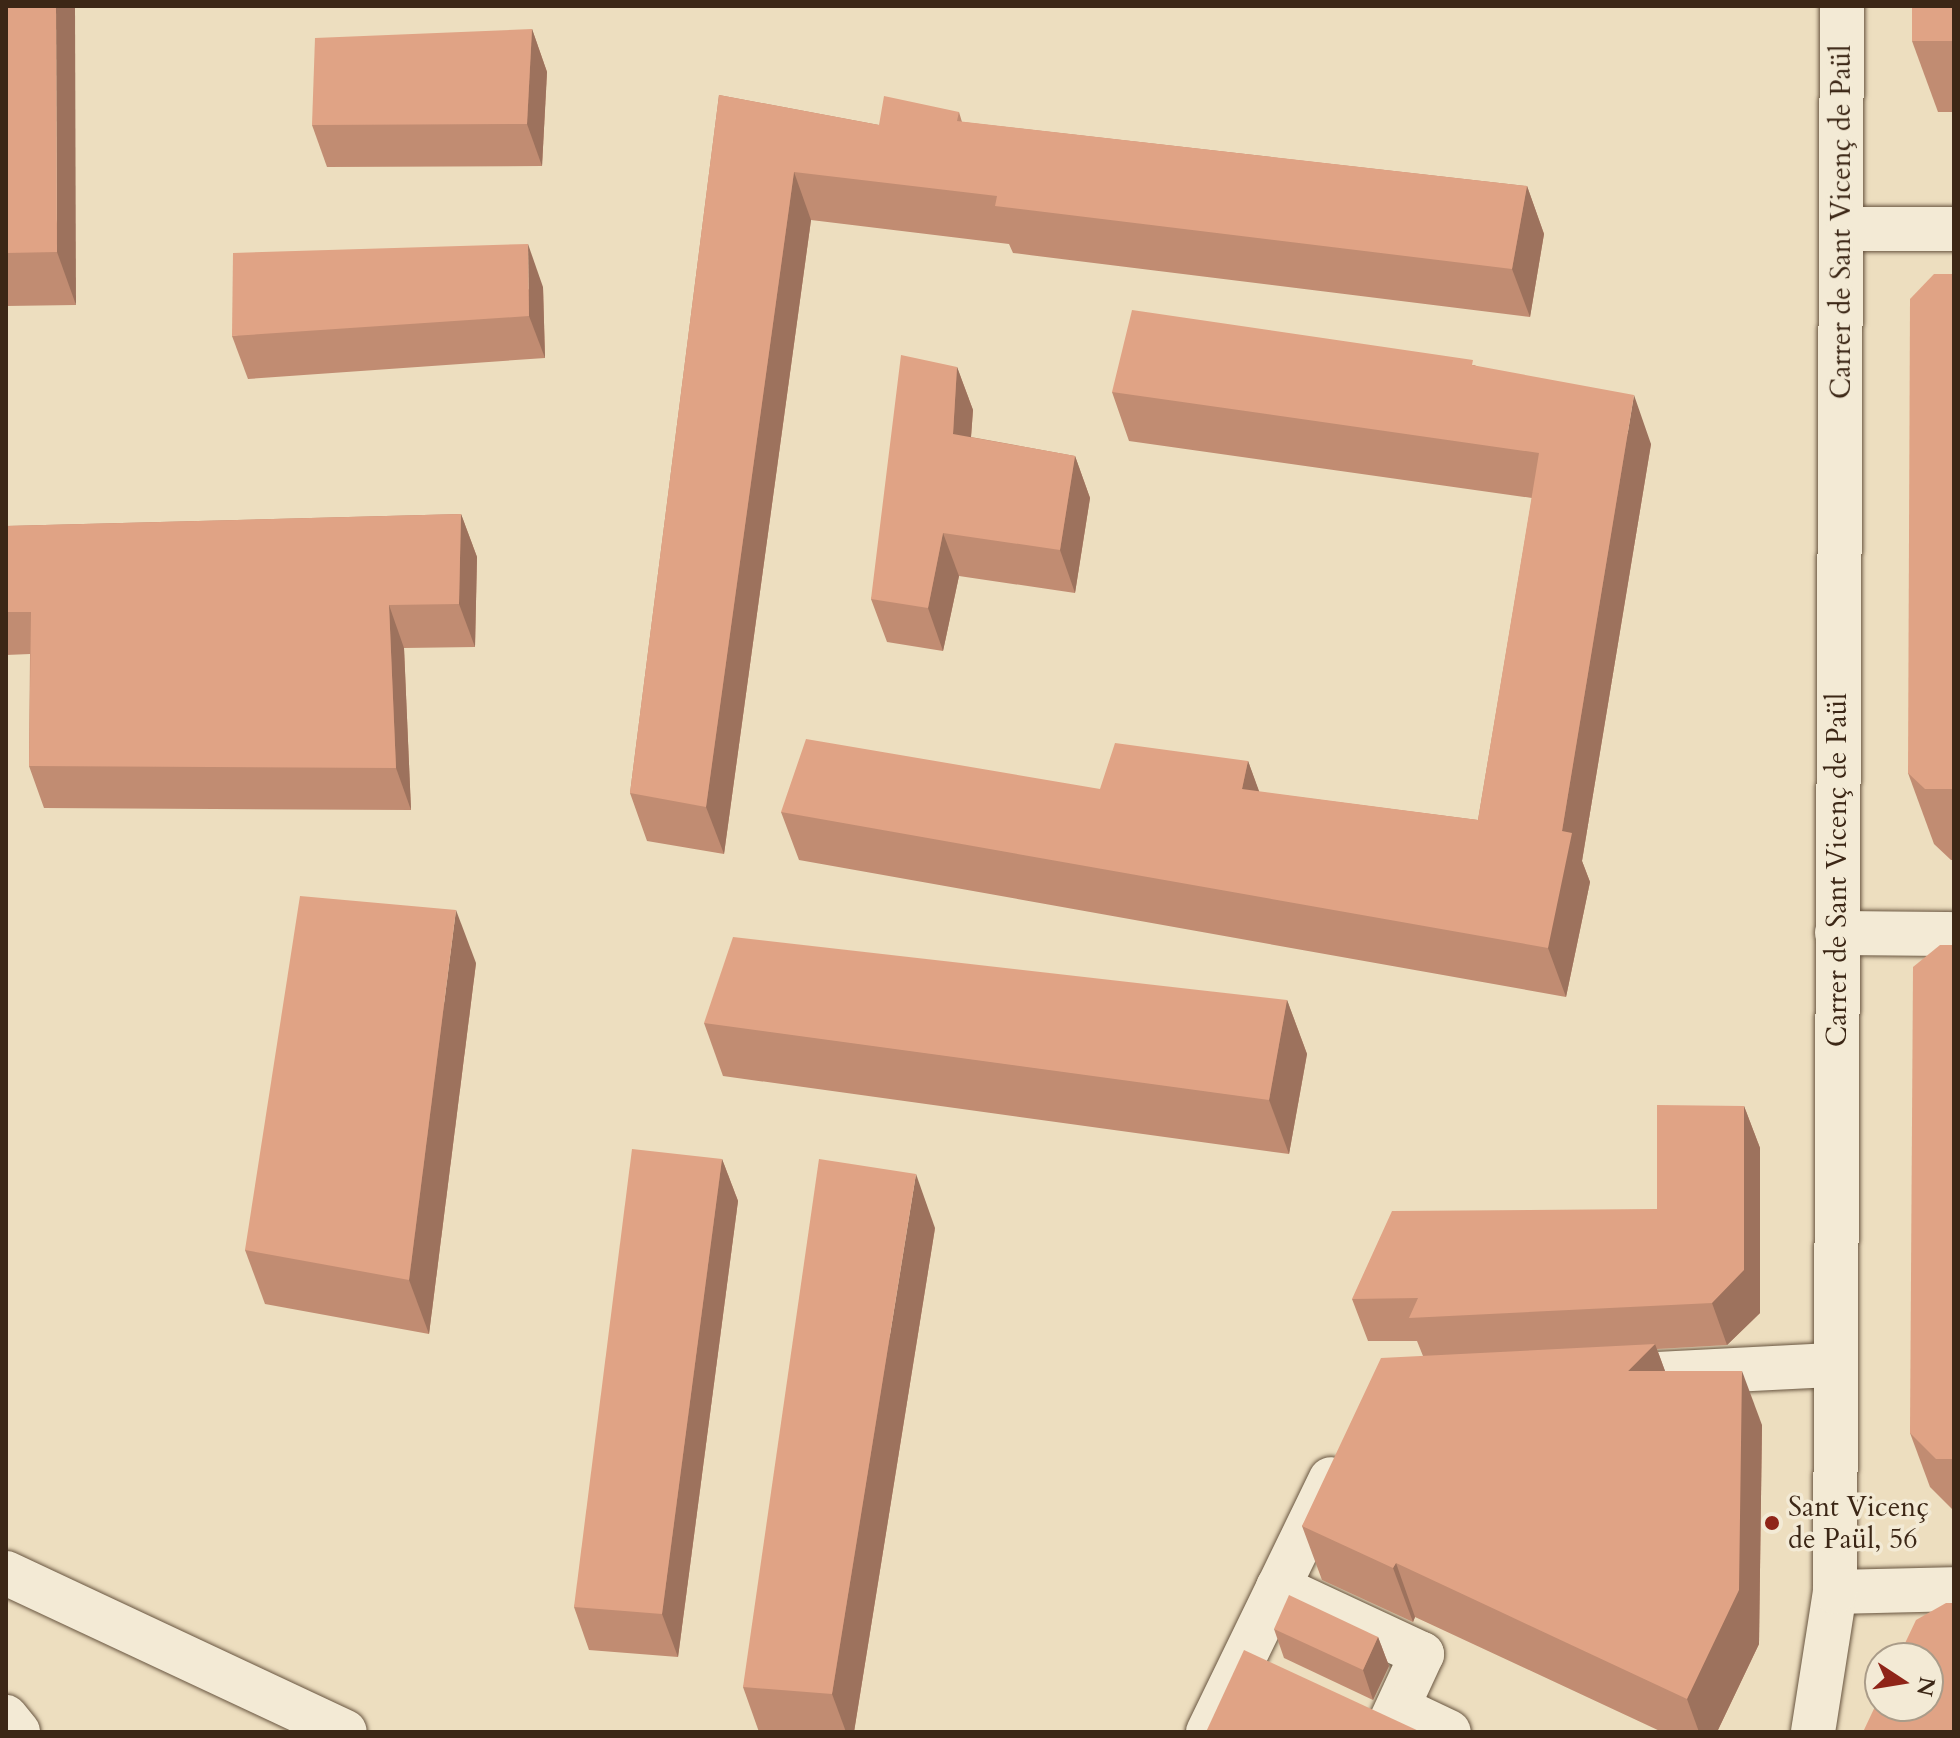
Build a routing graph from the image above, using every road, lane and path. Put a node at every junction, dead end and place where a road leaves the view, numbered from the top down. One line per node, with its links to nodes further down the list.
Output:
1 (1842, 6): 2 (street, Carrer de Sant Vicenç de Paül)
2 (1841, 229): 3 (street); 4 (street, Carrer de Sant Vicenç de Paül)
3 (1954, 229)
4 (1837, 933): 5 (street); 6 (street, Carrer de Sant Vicenç de Paül)
5 (1954, 934)
6 (1834, 1365): 7 (street); 12 (street, Carrer de Sant Vicenç de Paül)
7 (1612, 1376)
8 (1347, 1445): 10 (street)
9 (6, 1573): 18 (street)
10 (1278, 1587): 13 (street); 16 (street)
11 (1954, 1589): 12 (street)
12 (1835, 1592): 21 (street, Carrer de Sant Vicenç de Paül)
13 (1240, 1665): 14 (street); 19 (street)
14 (1283, 1685)
15 (6, 1717): 17 (street)
16 (1380, 1723): 20 (street)
17 (18, 1732)
18 (345, 1732)
19 (1208, 1732)
20 (1449, 1732)
21 (1813, 1732)

